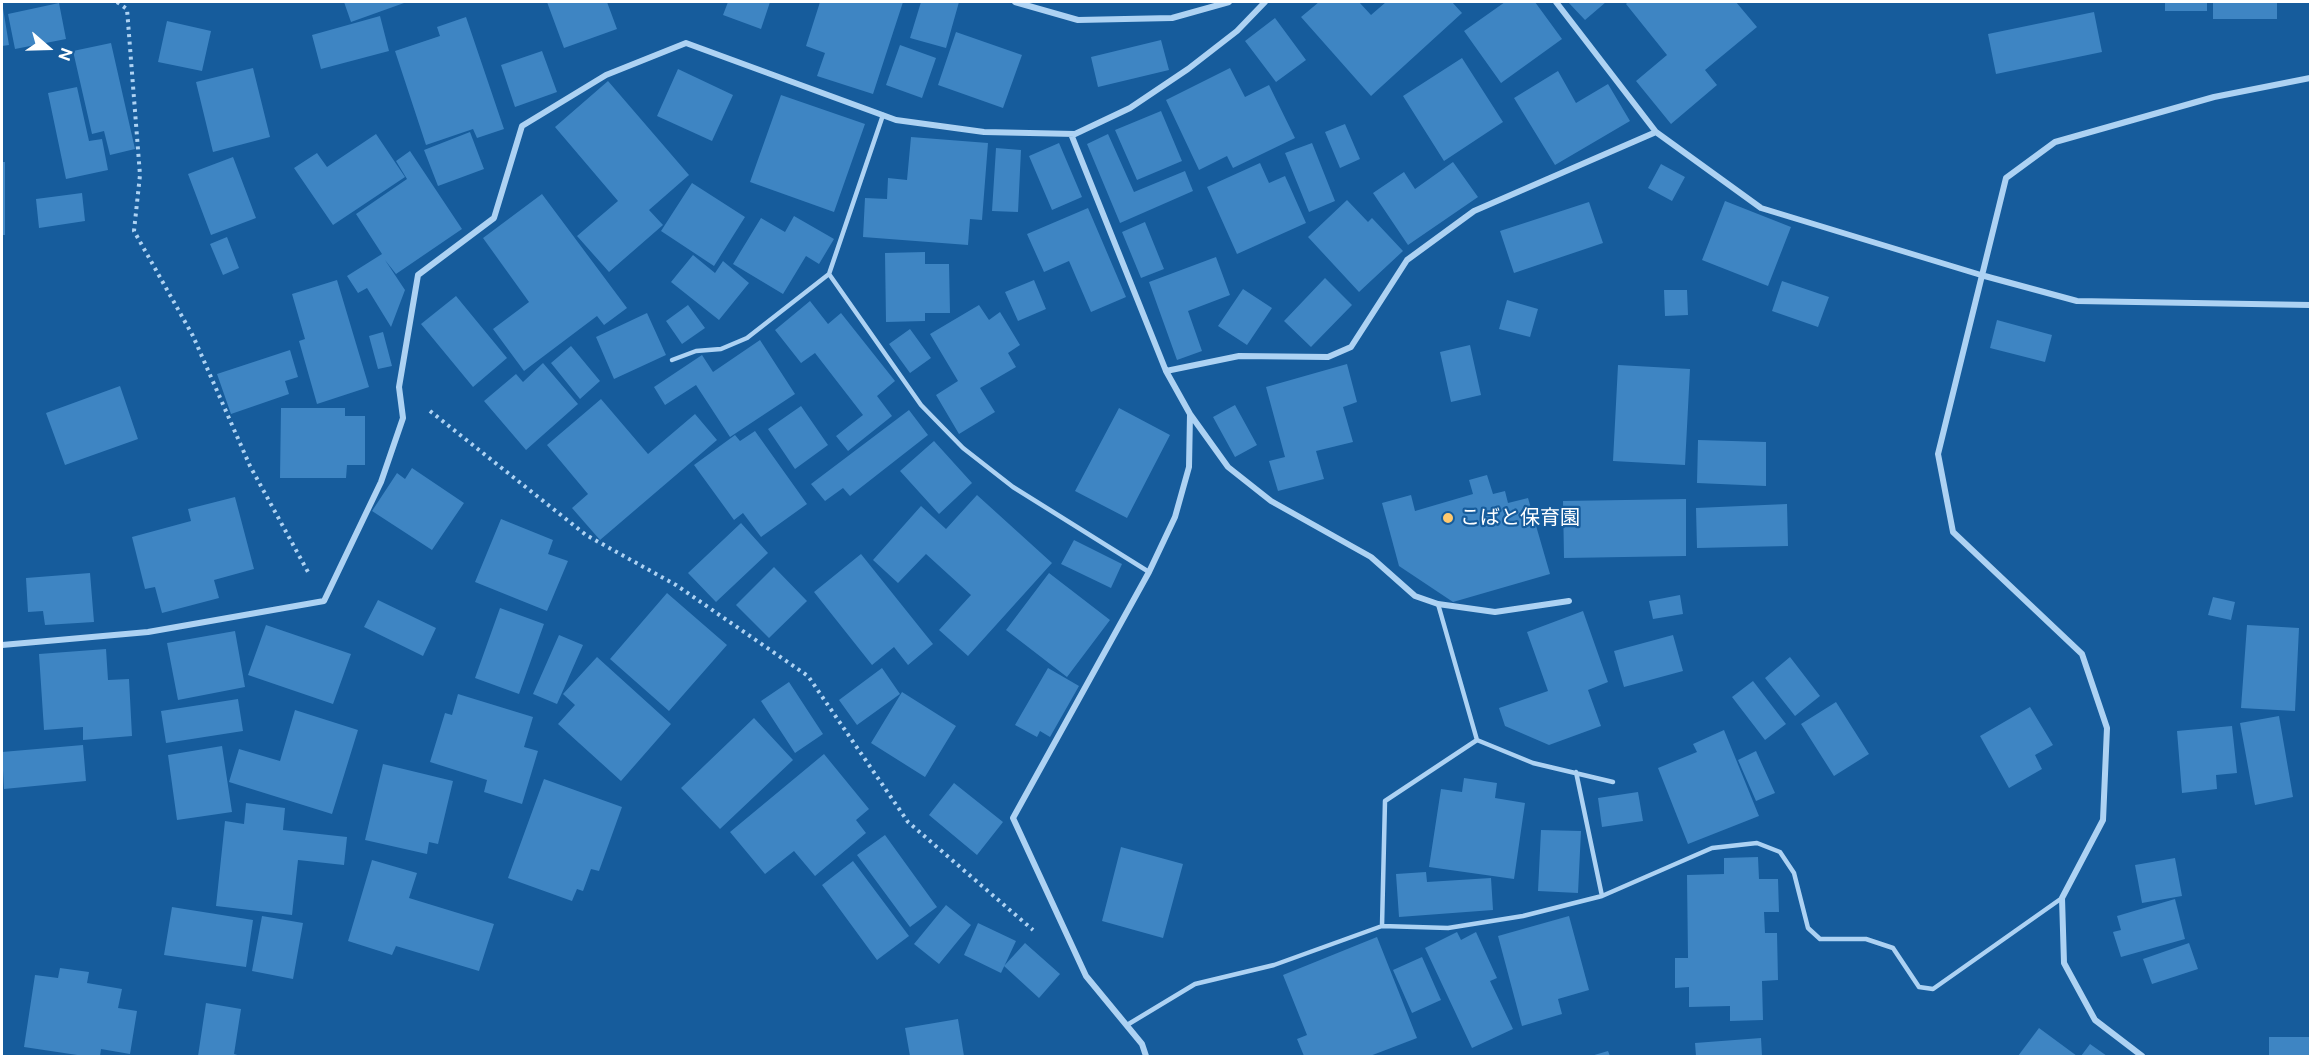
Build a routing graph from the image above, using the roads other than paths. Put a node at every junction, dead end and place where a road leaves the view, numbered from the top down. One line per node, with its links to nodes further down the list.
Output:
1 (1015, 2): 2 (street)
2 (1229, 2)
3 (1265, 2): 8 (street)
4 (1556, 2): 7 (street)
5 (2310, 78): 10 (street)
6 (883, 115): 8 (street); 9 (lane); 18 (street)
7 (1656, 132): 10 (street); 13 (street)
8 (1071, 134): 13 (street)
9 (829, 274): 12 (lane); 15 (lane)
10 (1981, 275): 11 (street); 23 (street)
11 (2310, 305)
12 (672, 360)
13 (1166, 371): 14 (street)
14 (1190, 414): 15 (street); 17 (street)
15 (1149, 572): 25 (street)
16 (1569, 602): 17 (street)
17 (1438, 604): 19 (lane)
18 (2, 645)
19 (1476, 740): 20 (lane); 24 (lane)
20 (1576, 772): 21 (lane); 22 (lane)
21 (1613, 782)
22 (1602, 896): 23 (lane); 24 (lane)
23 (2062, 898): 27 (street)
24 (1383, 926): 25 (lane)
25 (1127, 1025): 26 (street)
26 (1146, 1056)
27 (2142, 1056)

